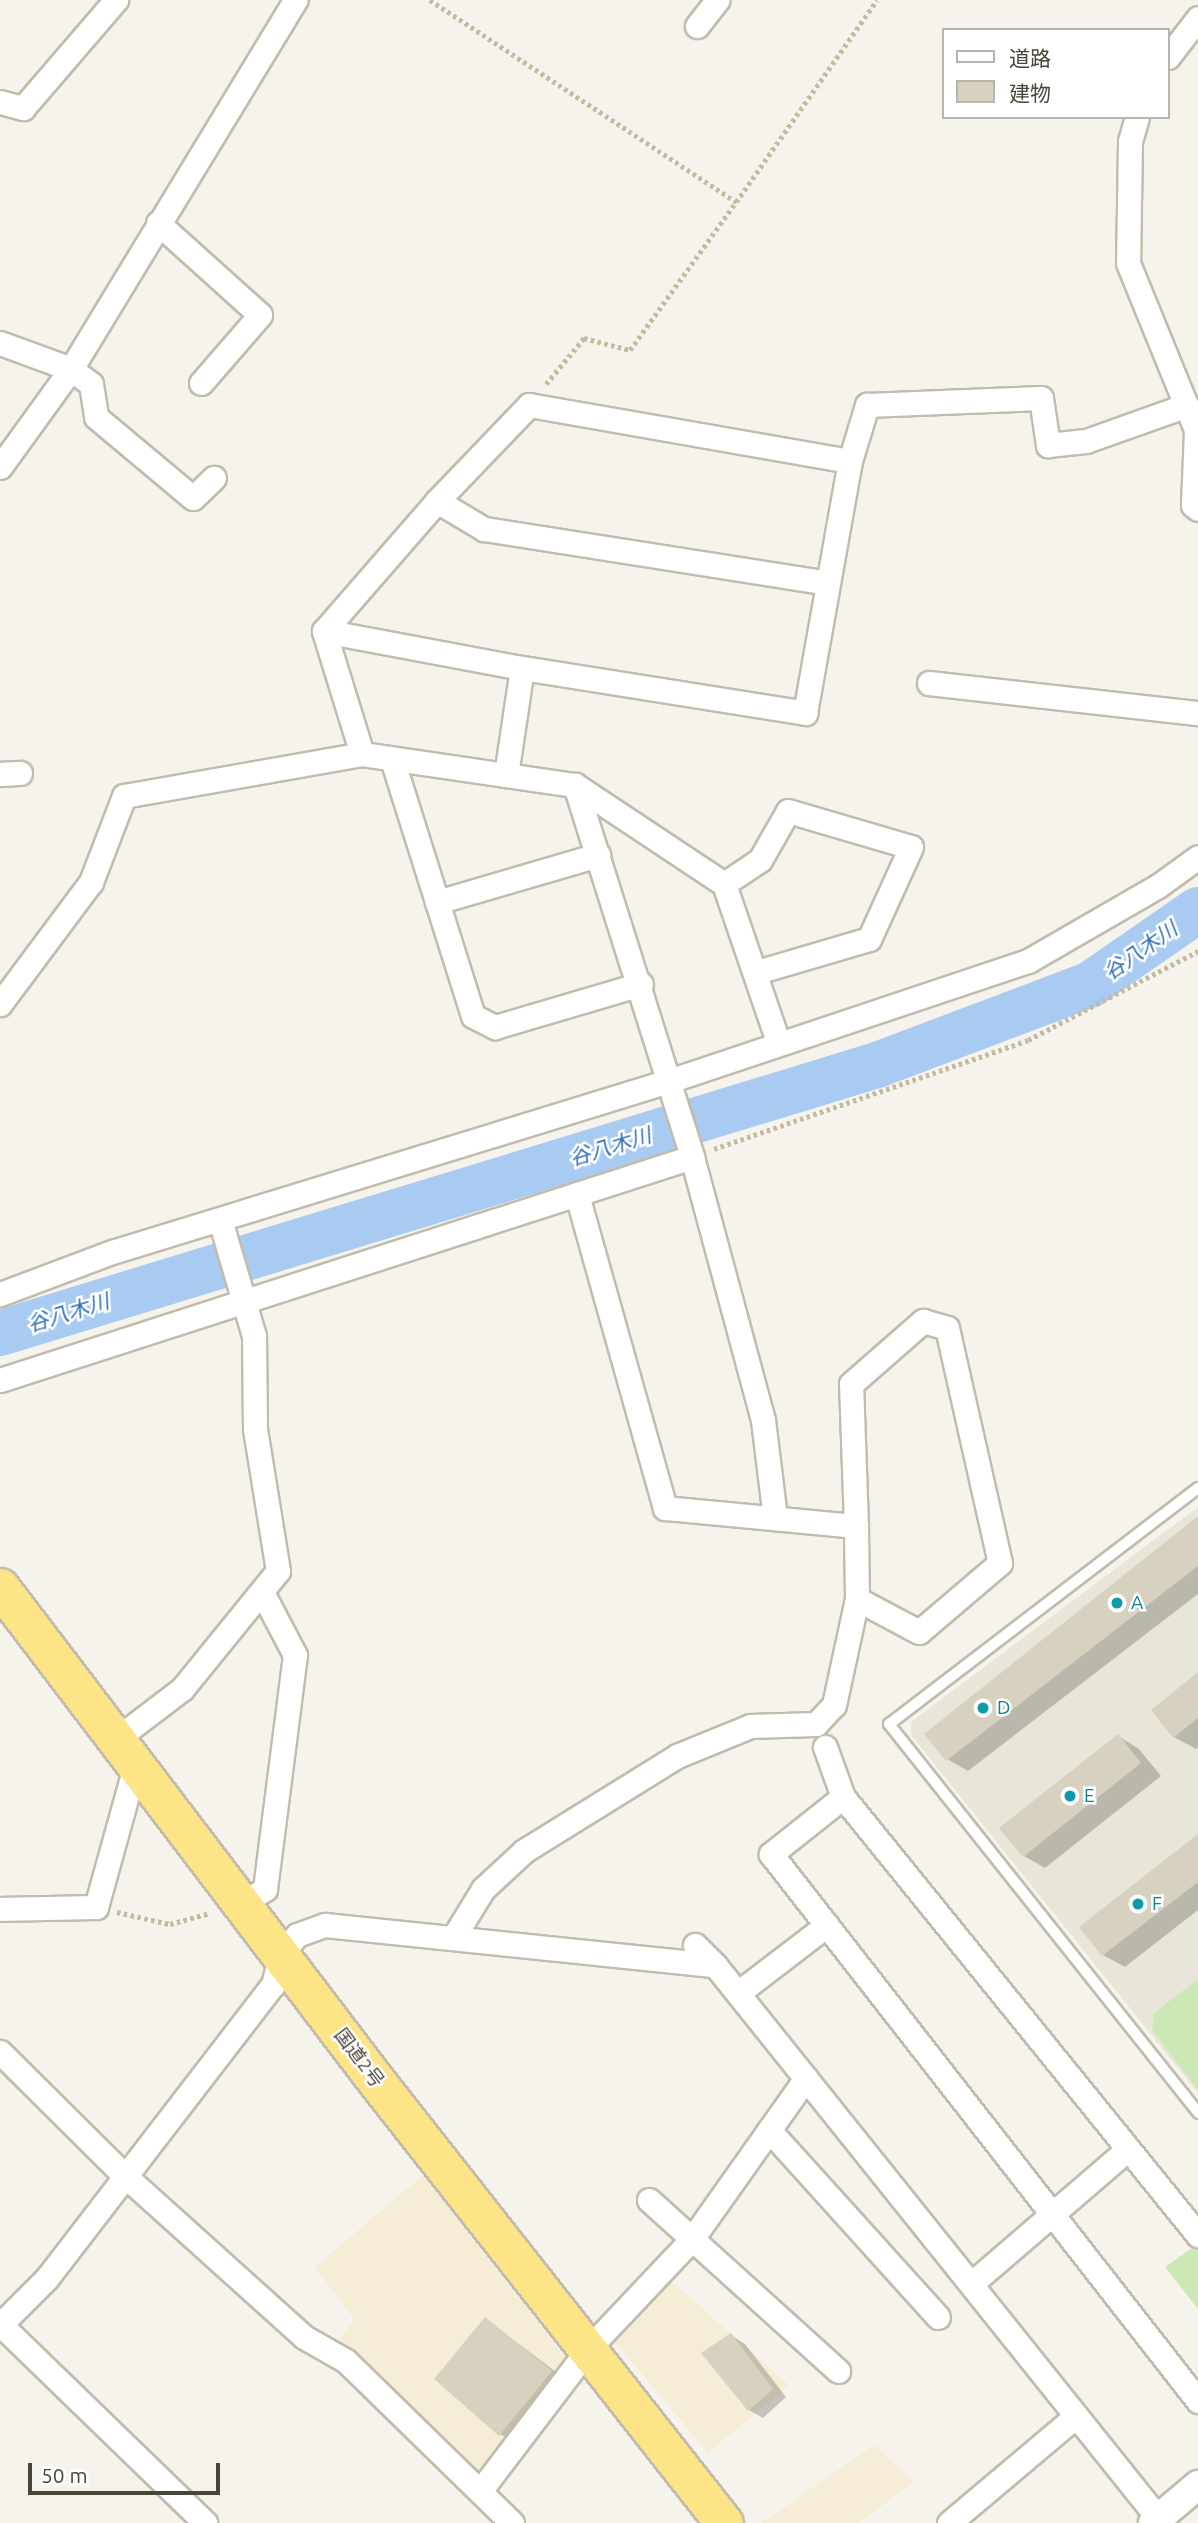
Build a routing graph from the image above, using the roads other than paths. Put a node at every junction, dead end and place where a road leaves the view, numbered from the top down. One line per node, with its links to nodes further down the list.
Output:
1 (116, 0): 7 (street)
2 (295, 0): 9 (street)
3 (717, 0): 5 (street)
4 (1198, 18): 6 (street)
5 (697, 26)
6 (1170, 54)
7 (0, 102)
8 (1137, 119): 13 (street)
9 (158, 222): 11 (street); 12 (street)
10 (0, 343): 11 (street)
11 (71, 369): 16 (street); 17 (street)
12 (201, 383)
13 (1187, 405): 14 (street); 15 (street)
14 (850, 461): 18 (street); 20 (street)
15 (1196, 465): 19 (street)
16 (0, 467)
17 (214, 478)
18 (437, 501): 20 (street); 21 (street)
19 (1198, 509)
20 (828, 583): 22 (street)
21 (324, 631): 22 (street); 25 (street)
22 (522, 668): 27 (street)
23 (929, 683): 24 (street)
24 (1198, 713)
25 (362, 754): 26 (street); 35 (street)
26 (392, 759): 27 (street); 32 (street)
27 (506, 775): 28 (street)
28 (575, 785): 29 (street); 31 (street)
29 (598, 855): 32 (street); 34 (street)
30 (1198, 857): 36 (street)
31 (724, 884): 33 (street); 33 (street)
32 (437, 902): 34 (street)
33 (757, 972): 36 (street)
34 (641, 985): 37 (street)
35 (0, 1004)
36 (778, 1042): 37 (street)
37 (669, 1081): 38 (street); 40 (street)
38 (692, 1157): 39 (street); 45 (street)
39 (577, 1194): 42 (street); 45 (street)
40 (220, 1220): 41 (street); 42 (street)
41 (0, 1294)
42 (246, 1301): 43 (street); 48 (street)
43 (0, 1380)
44 (1198, 1488): 63 (lane)
45 (775, 1518): 46 (street)
46 (856, 1526): 49 (street); 49 (street)
47 (0, 1587): 51 (highway, 国道2号)
48 (263, 1594): 51 (street); 53 (street)
49 (857, 1599): 56 (street)
50 (825, 1747): 52 (street)
51 (125, 1753): 53 (highway, 国道2号); 54 (street)
52 (843, 1797): 55 (street); 65 (street)
53 (242, 1903): 58 (highway, 国道2号)
54 (0, 1909)
55 (827, 1925): 60 (street); 68 (street)
56 (453, 1938): 58 (street); 59 (street)
57 (695, 1945): 59 (street)
58 (281, 1954): 66 (street); 74 (highway, 国道2号)
59 (715, 1965): 60 (street)
60 (738, 1993): 62 (street)
61 (0, 2052): 66 (street)
62 (806, 2078): 64 (street); 71 (street)
63 (1198, 2113)
64 (769, 2130): 70 (street); 72 (street)
65 (1127, 2150): 68 (street); 69 (street)
66 (123, 2174): 73 (street); 79 (street)
67 (649, 2200): 70 (street)
68 (1052, 2215): 71 (street); 76 (street)
69 (1198, 2235)
70 (692, 2239): 74 (street); 75 (street)
71 (971, 2284): 77 (street)
72 (937, 2317)
73 (0, 2324): 81 (street)
74 (588, 2349): 79 (street); 83 (highway, 国道2号)
75 (838, 2371)
76 (1198, 2401)
77 (1076, 2416): 80 (street); 84 (street)
78 (1198, 2485): 80 (street)
79 (480, 2491): 82 (street)
80 (1156, 2521)
81 (205, 2523)
82 (512, 2523)
83 (724, 2523)
84 (949, 2523)

